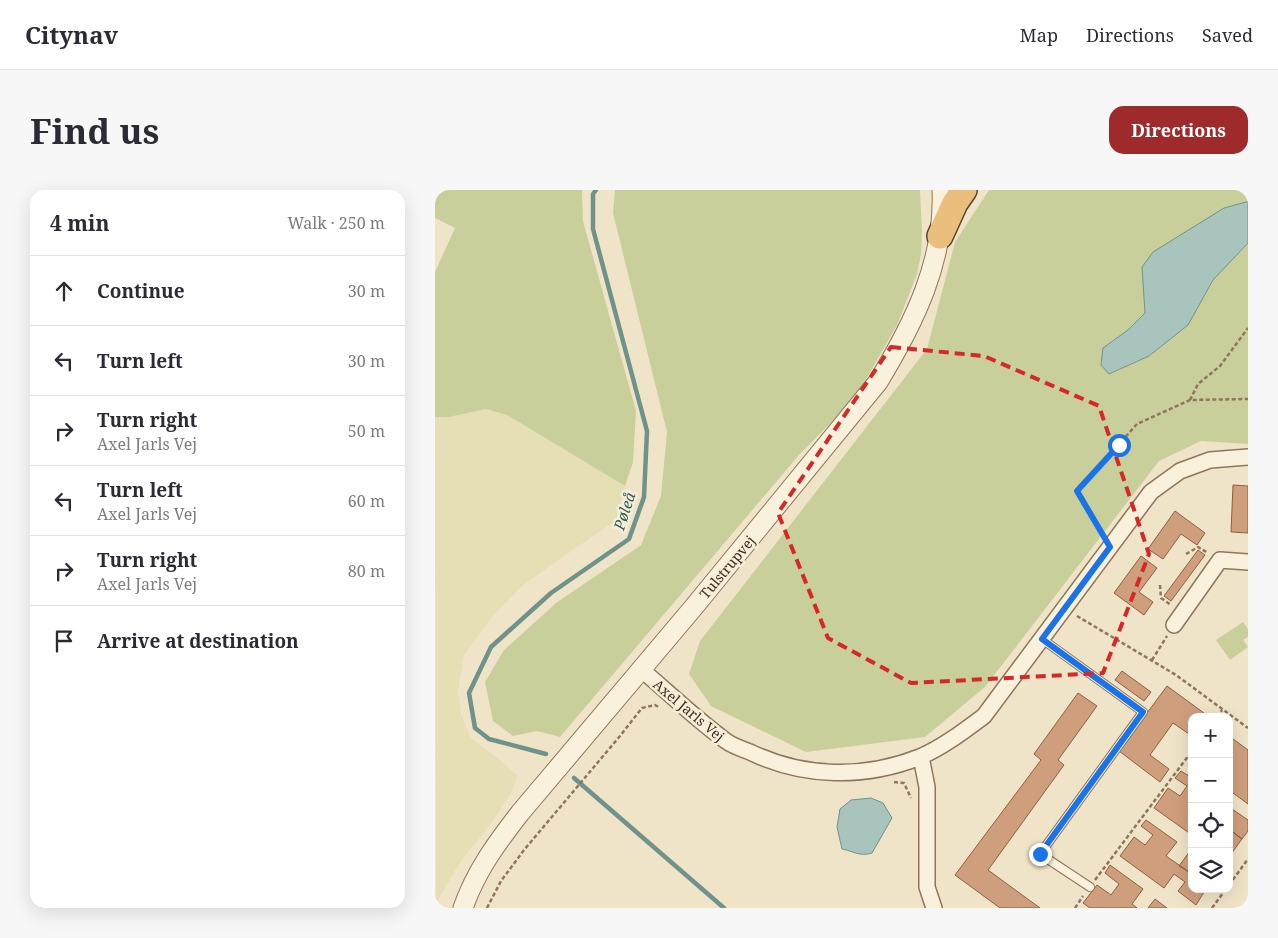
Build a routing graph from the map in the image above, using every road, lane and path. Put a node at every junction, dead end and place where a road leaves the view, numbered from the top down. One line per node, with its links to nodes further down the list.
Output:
1 (964, 190): 3 (highway)
2 (944, 194): 3 (street, Tulstrupvej)
3 (939, 236): 17 (street, Tulstrupvej)
4 (1248, 328): 6 (path)
5 (1248, 398): 6 (path)
6 (1190, 400): 8 (path)
7 (1248, 457): 8 (street, Axel Jarls Vej)
8 (1110, 547): 13 (street, Axel Jarls Vej)
9 (1186, 554): 10 (path)
10 (1220, 560): 11 (street); 14 (street)
11 (1248, 562)
12 (1161, 585): 14 (path)
13 (1065, 609): 15 (street, Axel Jarls Vej); 16 (path)
14 (1178, 619): 16 (path)
15 (1042, 639): 22 (street, Axel Jarls Vej); 26 (lane)
16 (1153, 660): 18 (path)
17 (642, 670): 22 (street, Axel Jarls Vej); 28 (street, Tulstrupvej)
18 (1222, 710): 19 (path); 20 (path)
19 (1220, 713)
20 (1248, 728)
21 (1188, 756): 26 (path)
22 (921, 757): 30 (street)
23 (597, 764): 29 (path)
24 (1248, 859): 25 (path)
25 (1233, 880)
26 (1090, 887): 31 (path)
27 (1223, 893): 32 (path)
28 (463, 908)
29 (487, 908)
30 (934, 908)
31 (1075, 908)
32 (1212, 908)

